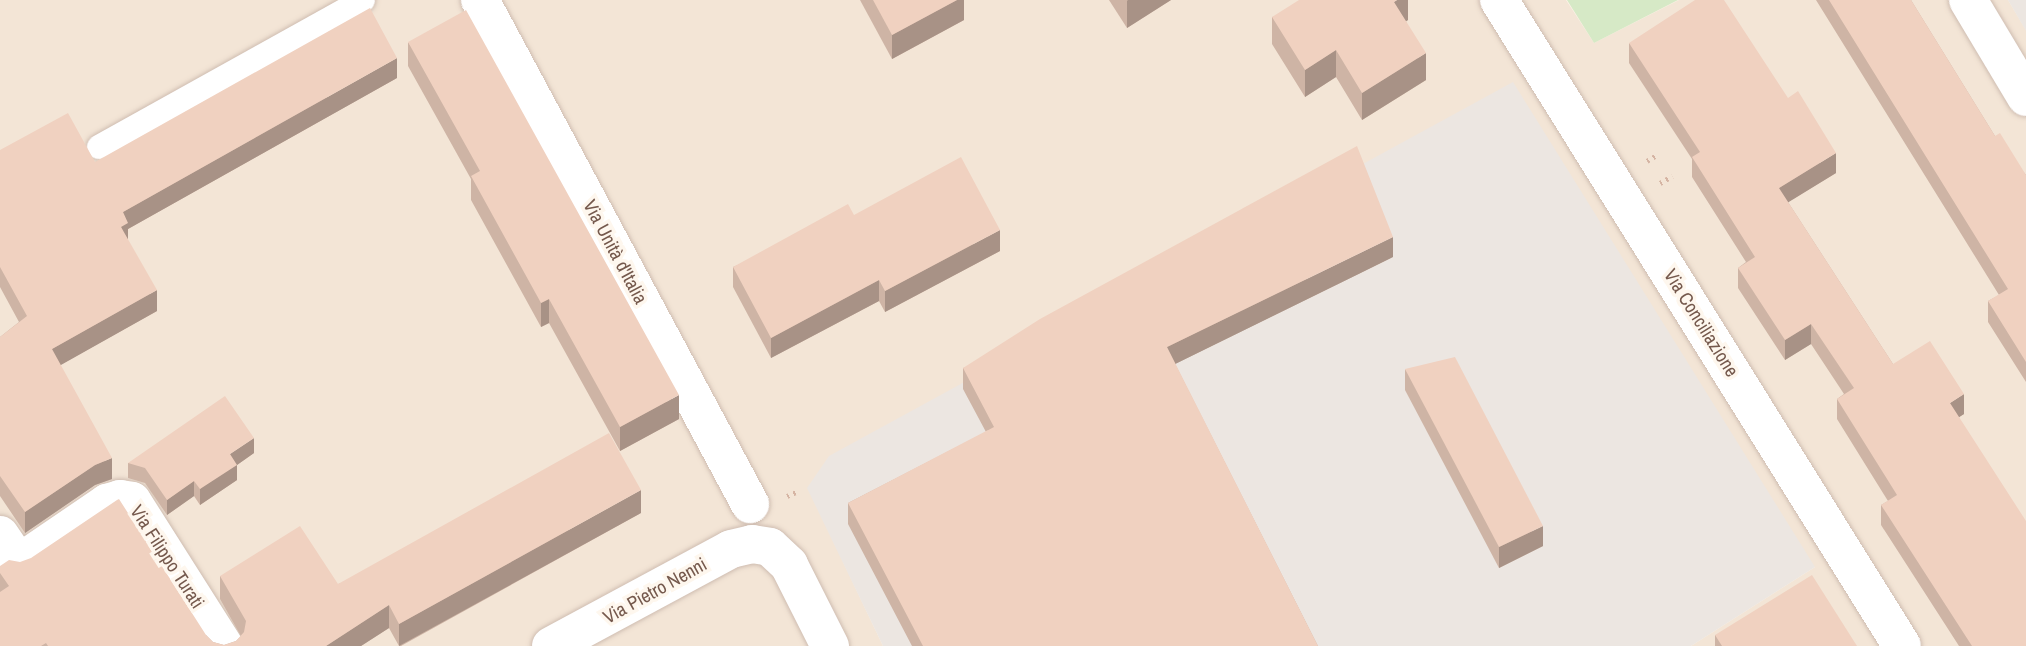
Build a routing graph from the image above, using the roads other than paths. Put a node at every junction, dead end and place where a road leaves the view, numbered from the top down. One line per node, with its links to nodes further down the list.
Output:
1 (363, 0): 6 (lane)
2 (480, 0): 7 (street, Via Unità d'Italia)
3 (1500, 0): 12 (street, Via Conciliazione)
4 (1968, 0): 5 (street)
5 (2026, 97)
6 (99, 146)
7 (750, 503)
8 (0, 535): 9 (street, Via Filippo Turati)
9 (224, 646)
10 (551, 646): 11 (street, Via Pietro Nenni)
11 (830, 646)
12 (1902, 646)

